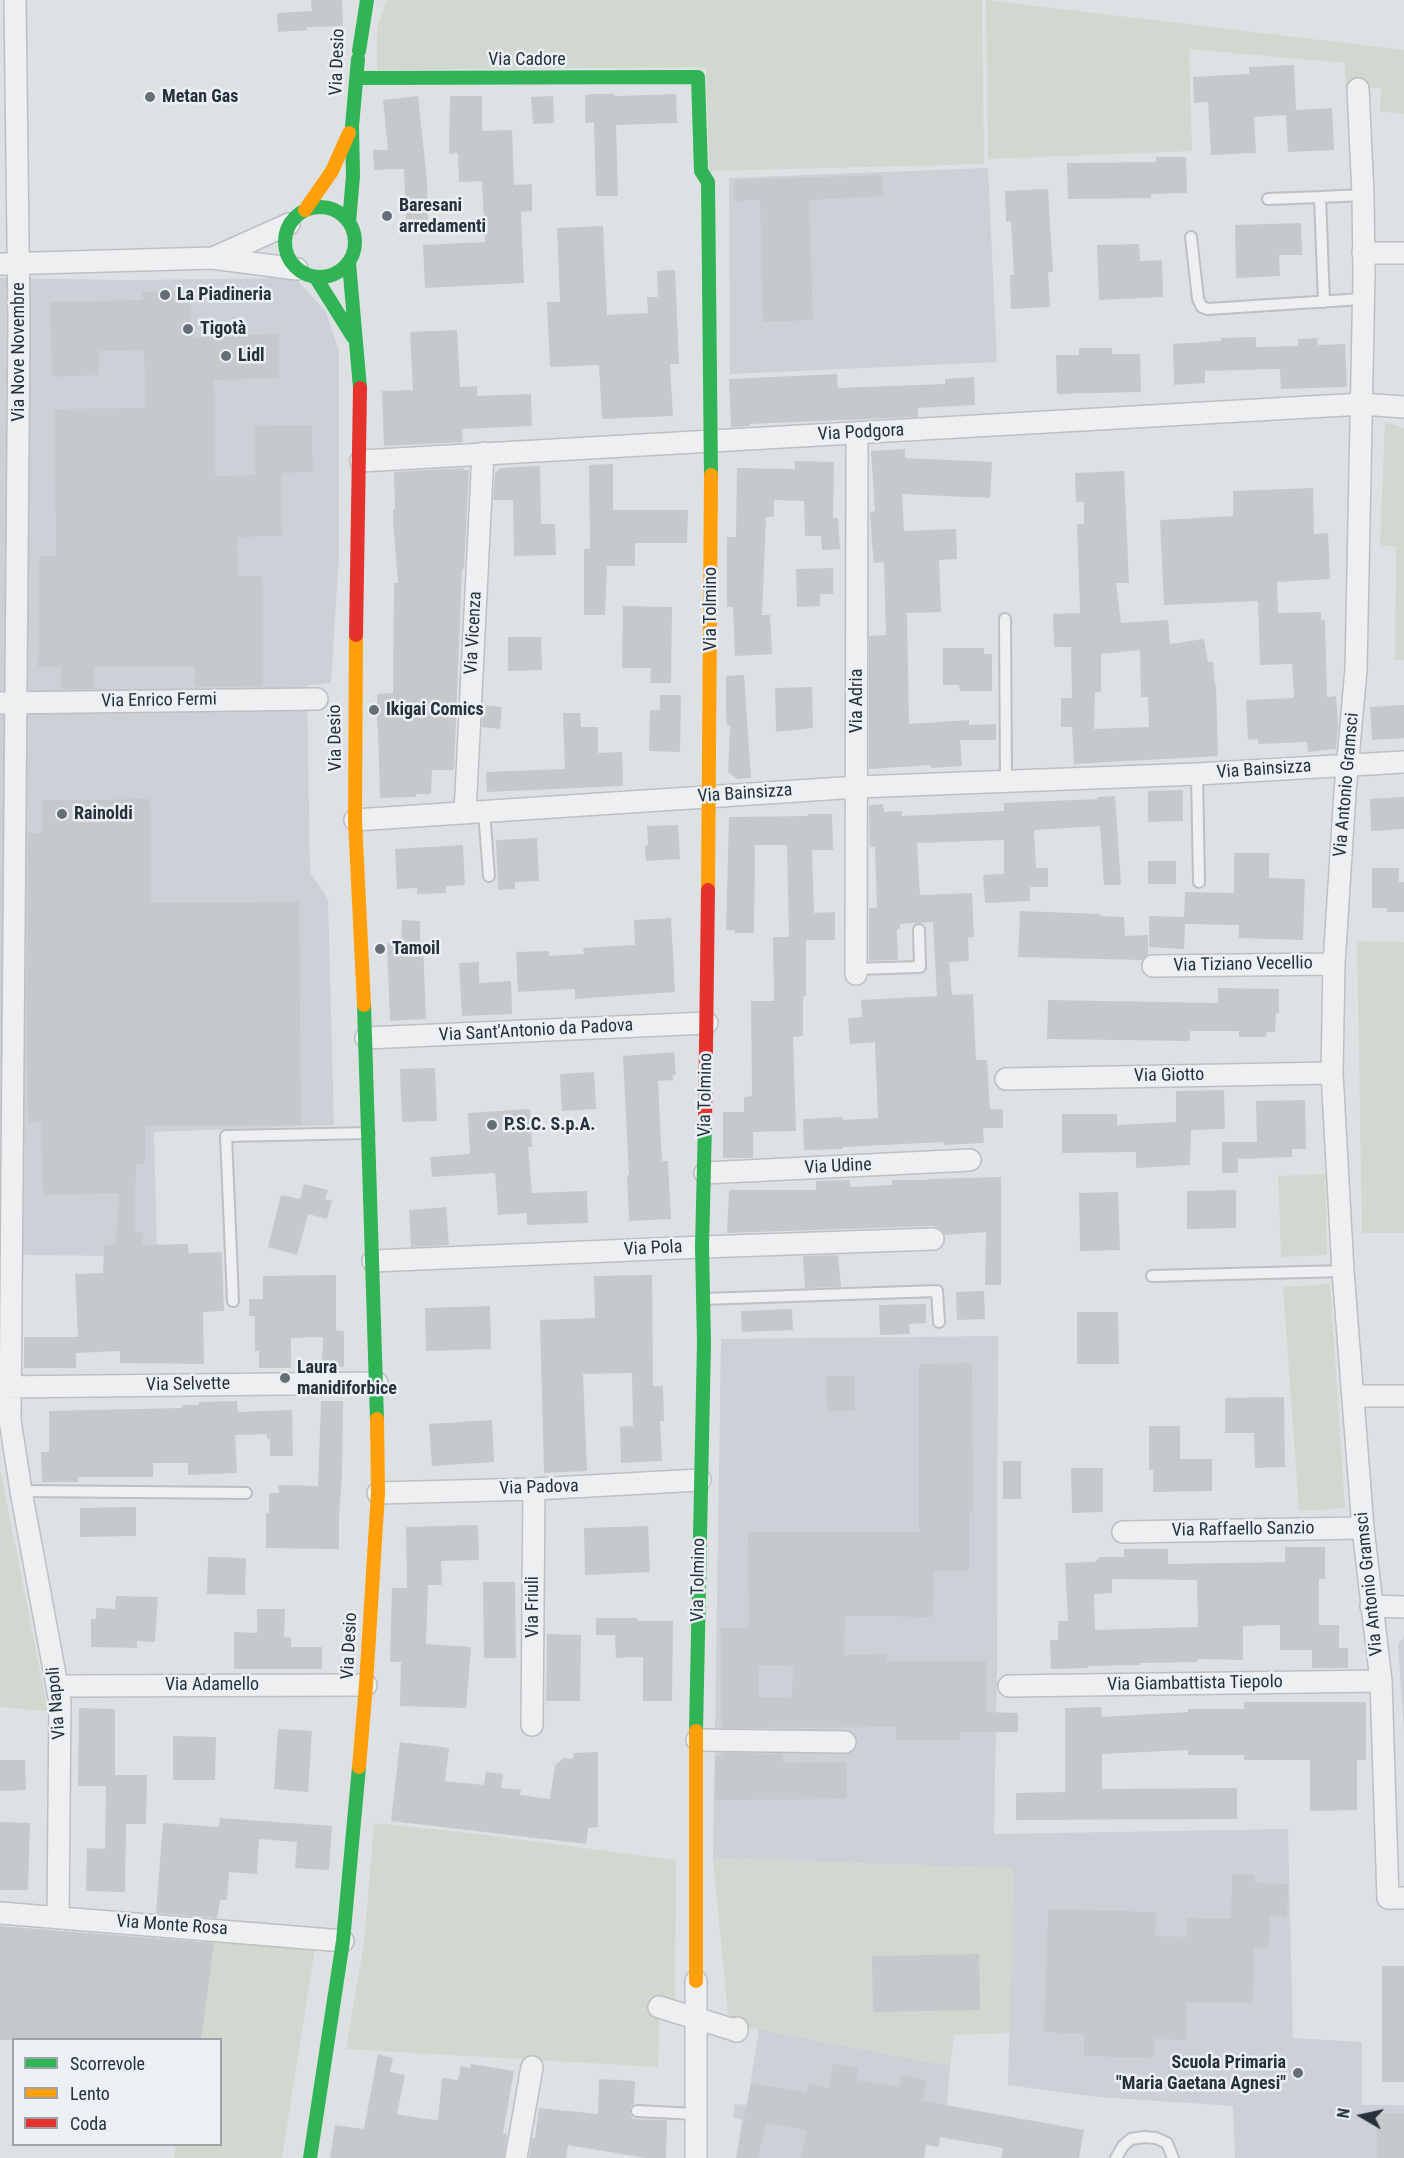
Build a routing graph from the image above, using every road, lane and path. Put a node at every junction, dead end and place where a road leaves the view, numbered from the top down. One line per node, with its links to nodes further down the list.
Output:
1 (15, 0): 20 (street, Via Nove Novembre)
2 (355, 0): 4 (main road)
3 (368, 0): 4 (main road)
4 (358, 48): 6 (main road, Via Desio)
5 (698, 77): 6 (main road, Via Cadore); 28 (main road, Via Tolmino)
6 (357, 78): 8 (main road, Via Desio)
7 (1358, 89): 9 (street, Via Antonio Gramsci)
8 (352, 126): 12 (main road, Via Desio); 13 (main road, Via Desio)
9 (1363, 195): 10 (lane); 16 (street, Via Antonio Gramsci)
10 (1320, 197): 11 (lane); 23 (lane)
11 (1268, 199)
12 (305, 210): 13 (main road); 14 (main road)
13 (349, 222): 19 (main road)
14 (289, 224): 18 (street); 21 (main road)
15 (1191, 237): 23 (lane)
16 (1363, 253): 17 (street); 22 (street, Via Antonio Gramsci)
17 (1404, 253)
18 (212, 258): 20 (street); 21 (street)
19 (349, 263): 21 (main road); 24 (main road, Via Desio)
20 (9, 264): 33 (street, Via Nove Novembre)
21 (306, 274): 24 (main road, Via Desio)
22 (1362, 299): 23 (lane); 25 (street, Via Antonio Gramsci)
23 (1324, 302)
24 (357, 343): 30 (main road, Via Desio)
25 (1362, 404): 26 (street, Via Podgora); 27 (street, Via Podgora); 35 (street, Via Antonio Gramsci)
26 (1404, 407)
27 (857, 433): 28 (street, Via Podgora); 38 (street, Via Adria)
28 (712, 440): 29 (street, Via Podgora); 39 (main road, Via Tolmino)
29 (483, 453): 30 (street, Via Podgora); 40 (street, Via Vicenza)
30 (361, 461): 41 (main road, Via Desio)
31 (1005, 619): 37 (lane)
32 (317, 699): 33 (street, Via Enrico Fermi)
33 (8, 704): 64 (street, Via Napoli)
34 (1404, 762): 35 (street, Via Bainsizza)
35 (1347, 764): 36 (street, Via Bainsizza); 45 (street, Via Antonio Gramsci)
36 (1197, 774): 37 (street, Via Bainsizza); 43 (lane, Via Bainsizza)
37 (1006, 781): 38 (street, Via Bainsizza)
38 (858, 787): 39 (street, Via Bainsizza); 47 (street, Via Adria)
39 (709, 796): 40 (street, Via Bainsizza); 48 (main road, Via Tolmino)
40 (475, 812): 41 (street, Via Bainsizza); 42 (lane)
41 (355, 819): 49 (main road, Via Desio)
42 (489, 876)
43 (1199, 882)
44 (919, 930): 47 (lane, Via Adria)
45 (1334, 964): 46 (street, Via Tiziano Vecellio); 50 (street, Via Antonio Gramsci)
46 (1153, 966)
47 (856, 971)
48 (707, 1023): 49 (street, Via Sant'Antonio da Padova); 54 (main road, Via Tolmino)
49 (366, 1038): 52 (main road, Via Desio)
50 (1332, 1074): 51 (street, Via Giotto); 58 (street, Via Antonio Gramsci)
51 (1006, 1079)
52 (369, 1132): 57 (main road, Via Desio); 61 (lane)
53 (970, 1160): 54 (street, Via Udine)
54 (705, 1173): 56 (main road, Via Tolmino)
55 (933, 1239): 56 (street, Via Pola)
56 (702, 1247): 57 (street, Via Pola); 60 (main road, Via Tolmino)
57 (373, 1261): 63 (main road, Via Desio)
58 (1343, 1271): 59 (lane); 65 (street, Via Antonio Gramsci)
59 (1152, 1276)
60 (703, 1299): 62 (lane); 67 (main road, Via Tolmino)
61 (233, 1301)
62 (939, 1322)
63 (377, 1383): 64 (street, Via Selvette); 71 (main road, Via Desio)
64 (5, 1387): 69 (street, Via Napoli)
65 (1353, 1396): 66 (street); 72 (street, Via Antonio Gramsci)
66 (1404, 1396)
67 (700, 1480): 68 (street, Via Padova); 81 (main road, Via Tolmino)
68 (534, 1489): 71 (street, Via Padova); 80 (street, Via Friuli)
69 (21, 1491): 70 (lane); 78 (street, Via Napoli)
70 (246, 1492)
71 (378, 1493): 77 (main road, Via Desio)
72 (1363, 1528): 73 (street, Via Raffaello Sanzio); 74 (street, Via Antonio Gramsci)
73 (1123, 1532)
74 (1371, 1606): 75 (street); 76 (street, Via Antonio Gramsci)
75 (1404, 1607)
76 (1381, 1681): 79 (street, Via Giambattista Tiepolo); 83 (street, Via Antonio Gramsci)
77 (366, 1685): 78 (street, Via Adamello); 86 (main road, Via Desio)
78 (58, 1686): 85 (street, Via Napoli)
79 (1009, 1686)
80 (532, 1725)
81 (697, 1740): 82 (street); 87 (main road, Via Tolmino)
82 (845, 1742)
83 (1396, 1898)
84 (0, 1913): 85 (street, Via Monte Rosa)
85 (58, 1917): 86 (street, Via Monte Rosa)
86 (344, 1941): 94 (main road, Via Desio)
87 (696, 1981): 89 (street, Via Tolmino)
88 (659, 2007): 89 (street)
89 (696, 2017): 90 (street); 93 (street, Via Tolmino)
90 (738, 2028)
91 (532, 2067): 95 (street)
92 (637, 2111): 93 (lane)
93 (696, 2114): 96 (street, Via Tolmino)
94 (310, 2158)
95 (516, 2158)
96 (696, 2158)
97 (1116, 2158): 98 (lane)
98 (1173, 2158)

